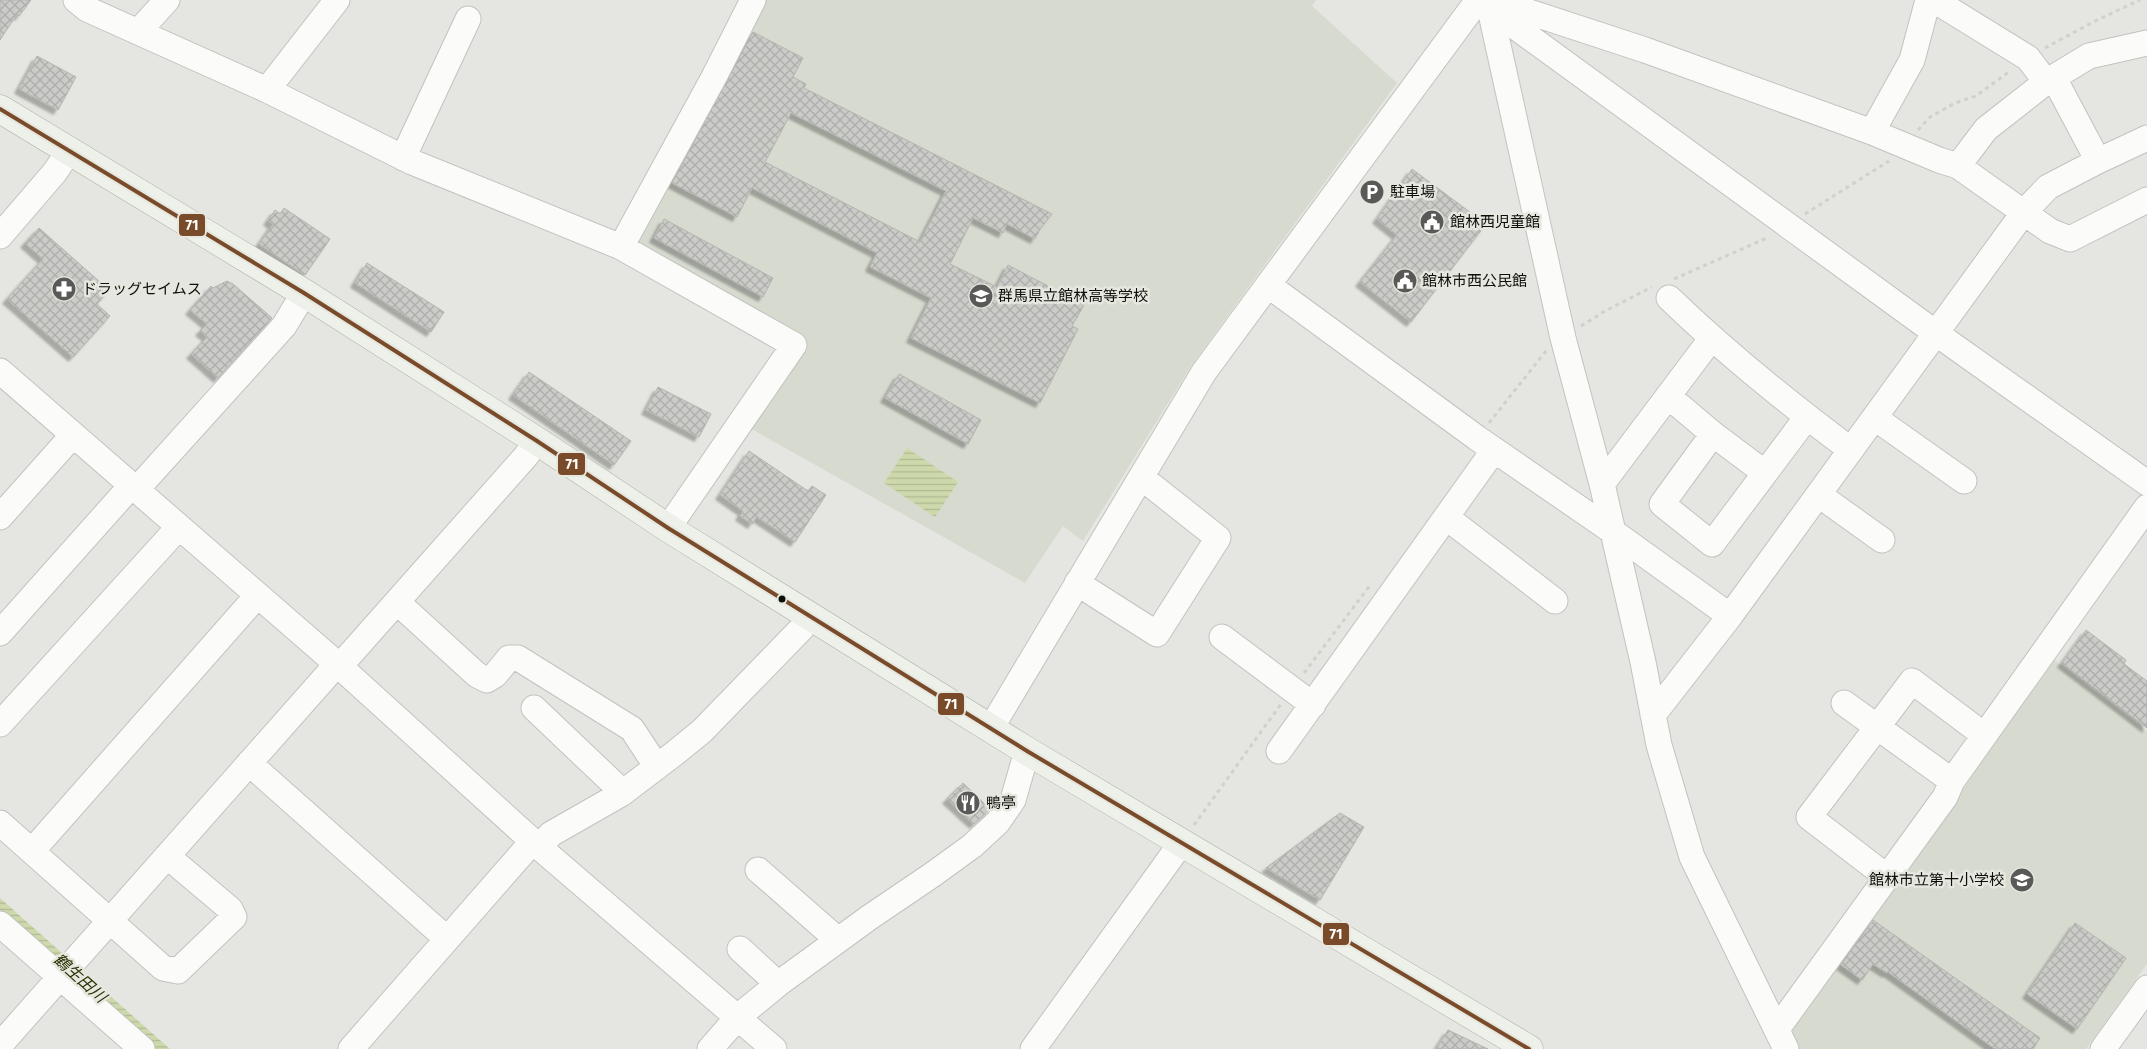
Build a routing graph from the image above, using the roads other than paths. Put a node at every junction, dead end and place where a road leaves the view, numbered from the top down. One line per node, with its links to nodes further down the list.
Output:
1 (76, 0): 9 (street)
2 (167, 0): 9 (street)
3 (337, 0): 12 (street)
4 (753, 0): 23 (street)
5 (1928, 0): 14 (street)
6 (1934, 0): 11 (street)
7 (1481, 2): 14 (street); 24 (street); 27 (street); 42 (street)
8 (468, 19): 17 (street)
9 (138, 32): 12 (street)
10 (2147, 43): 11 (street)
11 (2050, 80): 18 (street); 19 (street)
12 (267, 90): 17 (street)
13 (0, 109): 16 (main road)
14 (1872, 132): 19 (street)
15 (2147, 138): 18 (street)
16 (69, 151): 22 (street); 25 (main road)
17 (404, 158): 23 (street)
18 (2098, 161): 21 (street)
19 (1958, 166): 21 (street)
20 (2147, 200): 21 (street)
21 (2024, 212): 27 (street)
22 (0, 236)
23 (621, 247): 49 (street)
24 (1268, 285): 36 (street); 39 (street)
25 (304, 293): 35 (main road); 43 (street)
26 (1669, 298): 28 (street)
27 (1937, 334): 32 (street); 41 (street)
28 (1711, 338): 30 (street); 31 (street)
29 (1, 375): 34 (street)
30 (1668, 396): 33 (street); 42 (street)
31 (1807, 417): 37 (street); 38 (street)
32 (1875, 418): 37 (street); 40 (street)
33 (1713, 434): 38 (street); 38 (street)
34 (73, 435): 43 (street); 46 (street)
35 (537, 440): 49 (main road); 55 (street)
36 (1494, 450): 47 (street); 50 (street)
37 (1851, 450): 44 (street)
38 (1765, 473)
39 (1141, 477): 52 (street); 52 (street)
40 (1964, 480)
41 (2147, 483)
42 (1602, 484): 50 (street)
43 (133, 488): 48 (street); 58 (street)
44 (1819, 495): 51 (street); 57 (street)
45 (2147, 507): 68 (street)
46 (0, 517)
47 (1446, 517): 54 (street); 62 (street)
48 (178, 528): 53 (street); 65 (street)
49 (668, 528): 56 (main road)
50 (1612, 532): 57 (street); 64 (street)
51 (1882, 540)
52 (1078, 583): 66 (street)
53 (257, 596): 60 (street); 78 (street)
54 (1555, 601)
55 (396, 602): 60 (street); 72 (street)
56 (809, 616): 66 (main road); 72 (street)
57 (1730, 616): 64 (street)
58 (0, 632)
59 (1222, 637): 62 (street)
60 (336, 664): 71 (street); 77 (street)
61 (1844, 703): 67 (street)
62 (1312, 705): 70 (street)
63 (534, 708): 74 (street)
64 (1653, 715): 91 (street)
65 (0, 724)
66 (991, 728): 69 (main road)
67 (1878, 728): 68 (street); 73 (street); 81 (street)
68 (1984, 736): 73 (street)
69 (1027, 750): 76 (main road); 85 (street)
70 (1279, 751)
71 (249, 763): 79 (street); 84 (street)
72 (657, 767): 74 (street)
73 (1952, 781): 81 (street)
74 (621, 794): 77 (street)
75 (0, 823): 78 (street)
76 (1186, 836): 97 (street); 98 (main road)
77 (536, 844): 84 (street); 90 (street)
78 (32, 851): 82 (street)
79 (167, 856): 82 (street); 82 (street)
80 (758, 870): 85 (street)
81 (1886, 877): 91 (street)
82 (110, 921): 87 (street)
83 (0, 924): 87 (street)
84 (447, 939): 94 (street)
85 (838, 940): 88 (street)
86 (740, 949): 88 (street)
87 (60, 977): 92 (street); 93 (street)
88 (778, 984): 90 (street)
89 (2147, 988): 99 (street)
90 (738, 1017): 95 (street); 96 (street)
91 (1781, 1039)
92 (0, 1045)
93 (142, 1049)
94 (351, 1049)
95 (710, 1049)
96 (774, 1049)
97 (1033, 1049)
98 (1529, 1049)
99 (2103, 1049)

